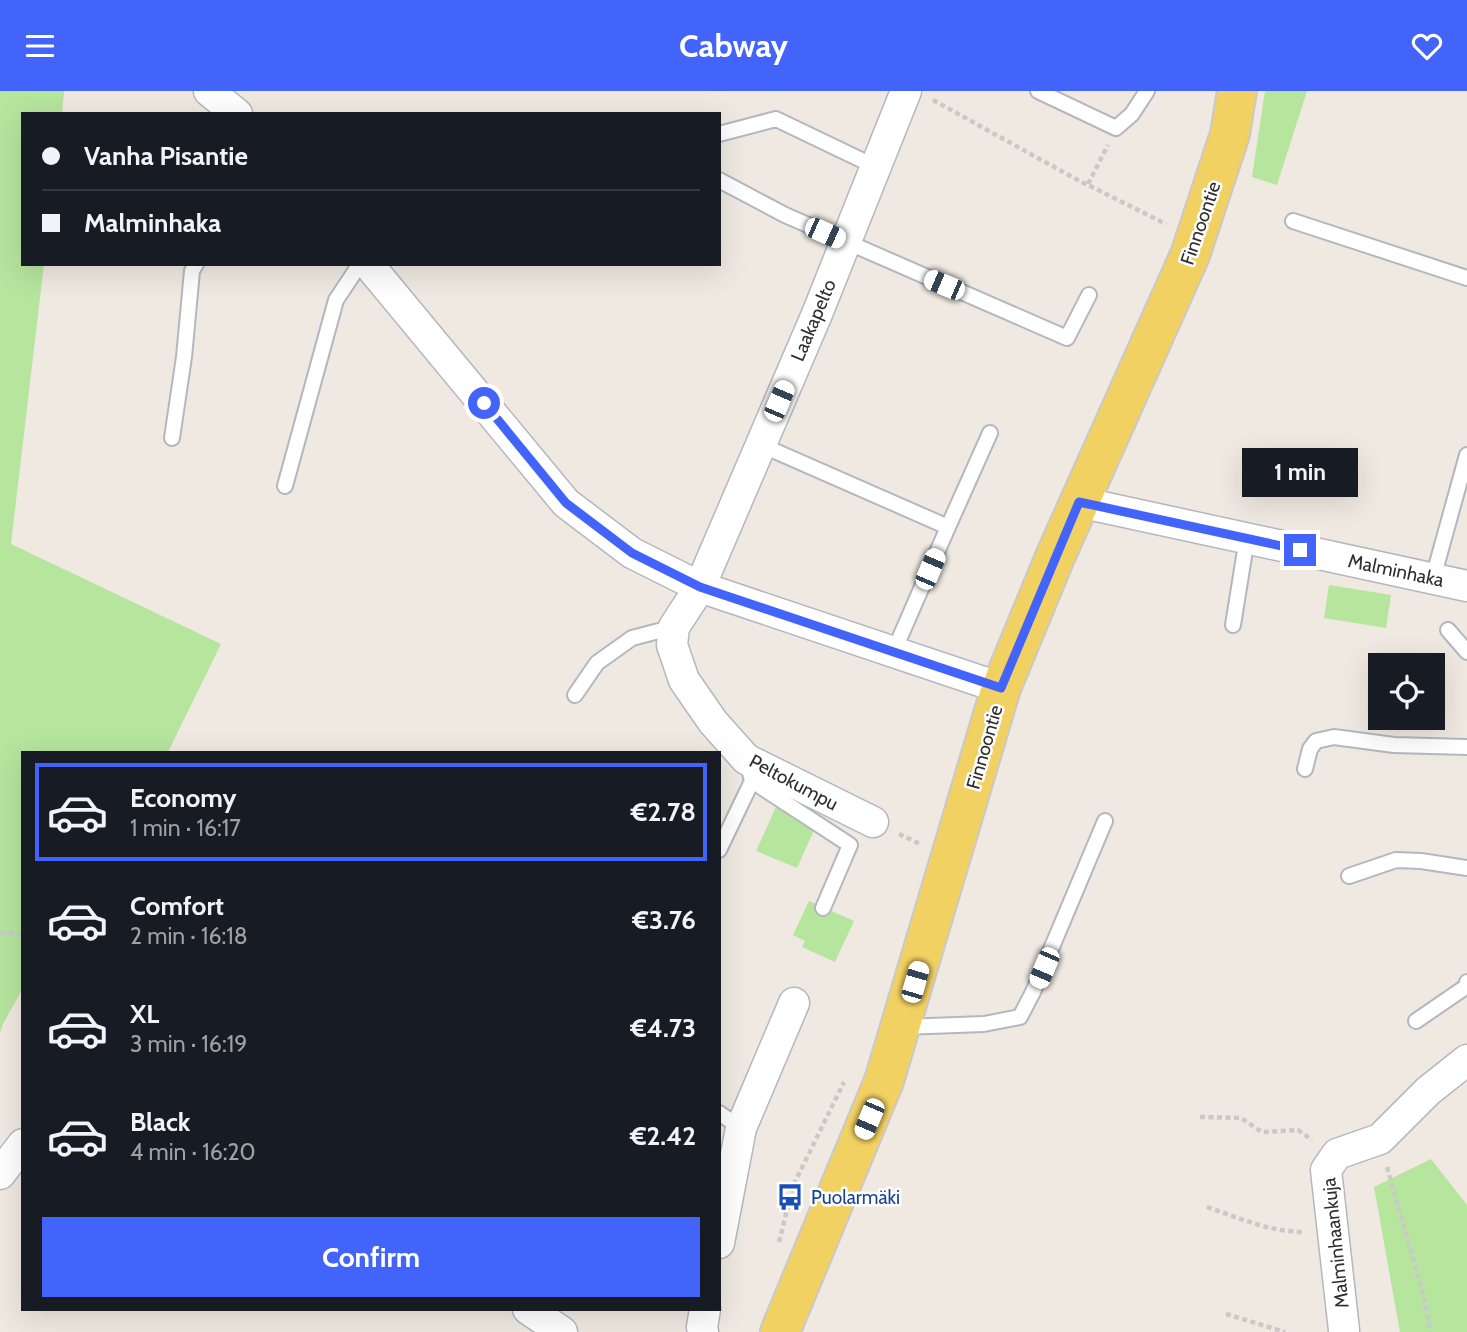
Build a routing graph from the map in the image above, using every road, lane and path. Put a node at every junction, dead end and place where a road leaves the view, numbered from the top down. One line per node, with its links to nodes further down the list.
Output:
1 (1038, 91): 5 (lane)
2 (1147, 91): 5 (lane)
3 (1237, 91): 23 (main road, Finnoontie)
4 (919, 95): 7 (street, Laakapelto); 9 (path)
5 (1116, 128): 9 (path)
6 (721, 133): 7 (lane)
7 (876, 167): 12 (street, Laakapelto)
8 (721, 181): 12 (lane)
9 (1088, 184): 11 (path)
10 (1293, 221): 16 (lane)
11 (1170, 226)
12 (846, 242): 17 (lane); 20 (street, Laakapelto)
13 (195, 266): 19 (lane)
14 (359, 266): 22 (lane)
15 (370, 266): 28 (street)
16 (1467, 278)
17 (1089, 295)
18 (990, 433): 24 (lane)
19 (172, 438)
20 (761, 445): 24 (lane); 28 (street, Laakapelto)
21 (1467, 455): 26 (lane)
22 (285, 486)
23 (1079, 502): 25 (street, Malminhaka); 34 (main road, Finnoontie)
24 (948, 527): 32 (lane)
25 (1247, 538): 26 (street, Malminhaka); 29 (lane)
26 (1433, 578): 27 (street, Malminhaka)
27 (1467, 586)
28 (700, 587): 30 (street); 32 (street)
29 (1233, 625)
30 (674, 627): 35 (lane); 38 (street, Peltokumpu)
31 (1448, 630): 33 (lane)
32 (894, 651): 34 (street)
33 (1467, 652)
34 (1001, 688): 50 (main road, Finnoontie)
35 (575, 695)
36 (1467, 747): 37 (lane)
37 (1305, 769)
38 (749, 770): 40 (street, Peltokumpu); 41 (lane); 44 (lane)
39 (1105, 821): 50 (lane)
40 (873, 822)
41 (721, 845)
42 (1467, 868): 43 (lane)
43 (1349, 876)
44 (823, 908)
45 (0, 933): 46 (path)
46 (21, 934)
47 (1467, 982): 49 (lane)
48 (794, 1003): 53 (street)
49 (1416, 1021)
50 (901, 1027): 67 (main road, Finnoontie)
51 (1467, 1060): 55 (street, Malminhaankuja)
52 (1200, 1118): 54 (path)
53 (730, 1121): 59 (street)
54 (1298, 1131)
55 (1380, 1139): 64 (street, Malminhaankuja); 69 (path)
56 (21, 1146): 57 (street)
57 (0, 1174)
58 (1207, 1207): 60 (path)
59 (721, 1221)
60 (1286, 1232)
61 (531, 1311): 65 (street)
62 (705, 1311): 66 (street)
63 (1226, 1314): 68 (path)
64 (1344, 1330)
65 (562, 1332)
66 (703, 1332)
67 (780, 1332)
68 (1285, 1332)
69 (1430, 1332)

